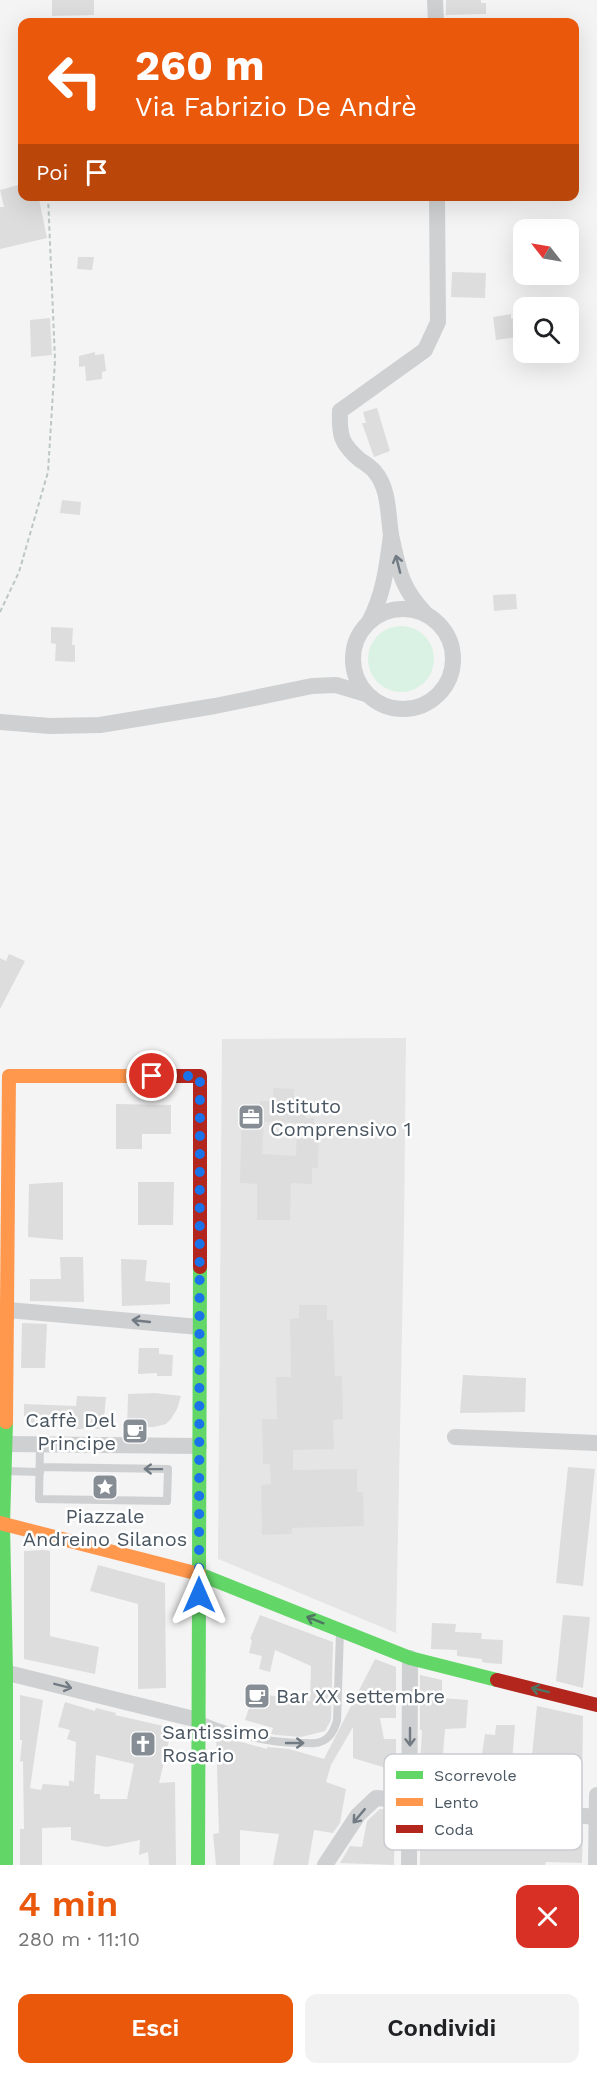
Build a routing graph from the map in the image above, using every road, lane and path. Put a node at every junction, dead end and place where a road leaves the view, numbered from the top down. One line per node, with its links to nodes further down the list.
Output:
1 (435, 0): 2 (street)
2 (436, 18)
3 (48, 201): 6 (path)
4 (437, 201): 5 (street)
5 (391, 535): 7 (street, one-way to 5); 8 (street)
6 (0, 612)
7 (426, 614): 8 (street); 11 (street)
8 (367, 624): 9 (street)
9 (352, 663): 10 (street); 11 (street)
10 (336, 685): 11 (street); 12 (street)
11 (366, 694)
12 (0, 722)
13 (4, 1258): 14 (street); 15 (street)
14 (8, 1310): 15 (street, one-way to 14); 18 (street)
15 (199, 1327): 20 (street)
16 (455, 1437): 17 (street)
17 (597, 1443)
18 (3, 1444): 19 (street); 22 (street)
19 (40, 1445): 20 (street); 21 (lane)
20 (199, 1446): 24 (street)
21 (40, 1469): 21 (lane, one-way to 21); 22 (lane)
22 (5, 1471): 23 (street)
23 (2, 1523): 24 (street); 27 (street)
24 (199, 1574): 25 (street, one-way to 24); 29 (street)
25 (340, 1630): 26 (street); 29 (lane, one-way to 25)
26 (411, 1658): 28 (street, one-way to 26); 30 (street, one-way to 30)
27 (3, 1671): 29 (street, one-way to 29); 36 (street)
28 (597, 1705)
29 (198, 1720): 37 (street)
30 (410, 1754)
31 (597, 1795): 34 (street)
32 (384, 1799): 38 (street, one-way to 38)
33 (582, 1816): 34 (street)
34 (597, 1817): 40 (street)
35 (409, 1850): 39 (street)
36 (6, 1865)
37 (198, 1865)
38 (325, 1865)
39 (409, 1865)
40 (596, 1865)

